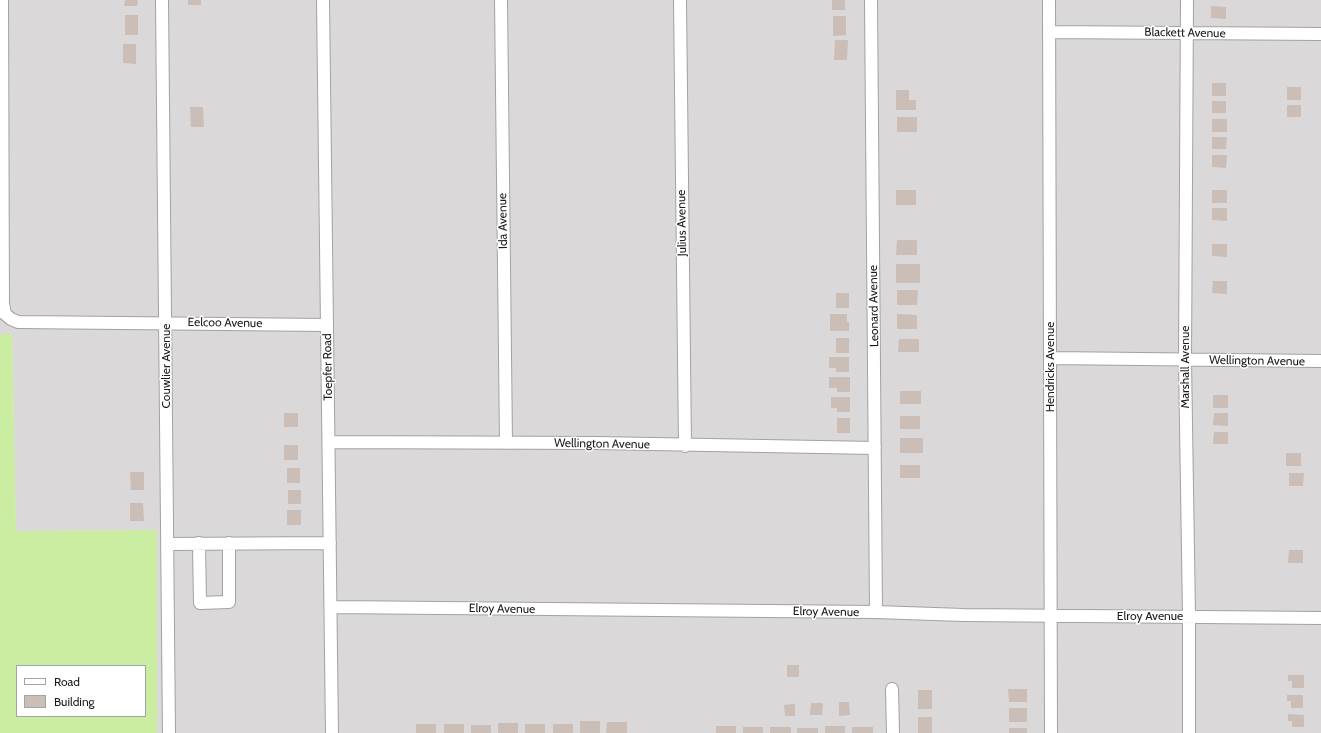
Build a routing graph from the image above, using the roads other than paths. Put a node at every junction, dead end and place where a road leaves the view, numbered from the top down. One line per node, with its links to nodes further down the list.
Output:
1 (2, 0): 12 (street, Eelcoo Avenue)
2 (162, 0): 12 (street, Couwlier Avenue)
3 (323, 0): 13 (street, Toepfer Road)
4 (502, 0): 18 (street, Ida Avenue)
5 (680, 0): 19 (street, Julius Avenue)
6 (871, 0): 20 (street, Leonard Avenue)
7 (1049, 0): 9 (street, Hendricks Avenue)
8 (1187, 0): 10 (street, Marshall Avenue)
9 (1049, 32): 10 (street, Blackett Avenue); 14 (street, Hendricks Avenue)
10 (1187, 33): 11 (street, Blackett Avenue); 15 (street, Marshall Avenue)
11 (1321, 34)
12 (166, 322): 13 (street, Eelcoo Avenue); 24 (street, Couwlier Avenue)
13 (327, 325): 17 (street, Toepfer Road)
14 (1050, 358): 15 (street, Wellington Avenue); 27 (street, Hendricks Avenue)
15 (1184, 360): 16 (street, Wellington Avenue); 28 (street, Marshall Avenue)
16 (1321, 362)
17 (329, 442): 18 (street, Wellington Avenue); 23 (street, Toepfer Road)
18 (506, 443): 19 (street, Wellington Avenue)
19 (685, 446): 20 (street, Wellington Avenue)
20 (875, 448): 26 (street, Leonard Avenue)
21 (199, 543): 22 (street); 22 (street); 24 (street)
22 (230, 543): 23 (street)
23 (330, 543): 25 (street, Toepfer Road)
24 (168, 544): 31 (street, Couwlier Avenue)
25 (330, 607): 26 (street, Elroy Avenue); 32 (street, Toepfer Road)
26 (876, 612): 27 (street, Elroy Avenue)
27 (1050, 616): 28 (street, Elroy Avenue); 34 (street, Hendricks Avenue)
28 (1189, 616): 29 (street, Elroy Avenue); 35 (street, Marshall Avenue)
29 (1321, 618)
30 (892, 689): 33 (street)
31 (169, 733)
32 (332, 733)
33 (892, 733)
34 (1051, 733)
35 (1189, 733)

